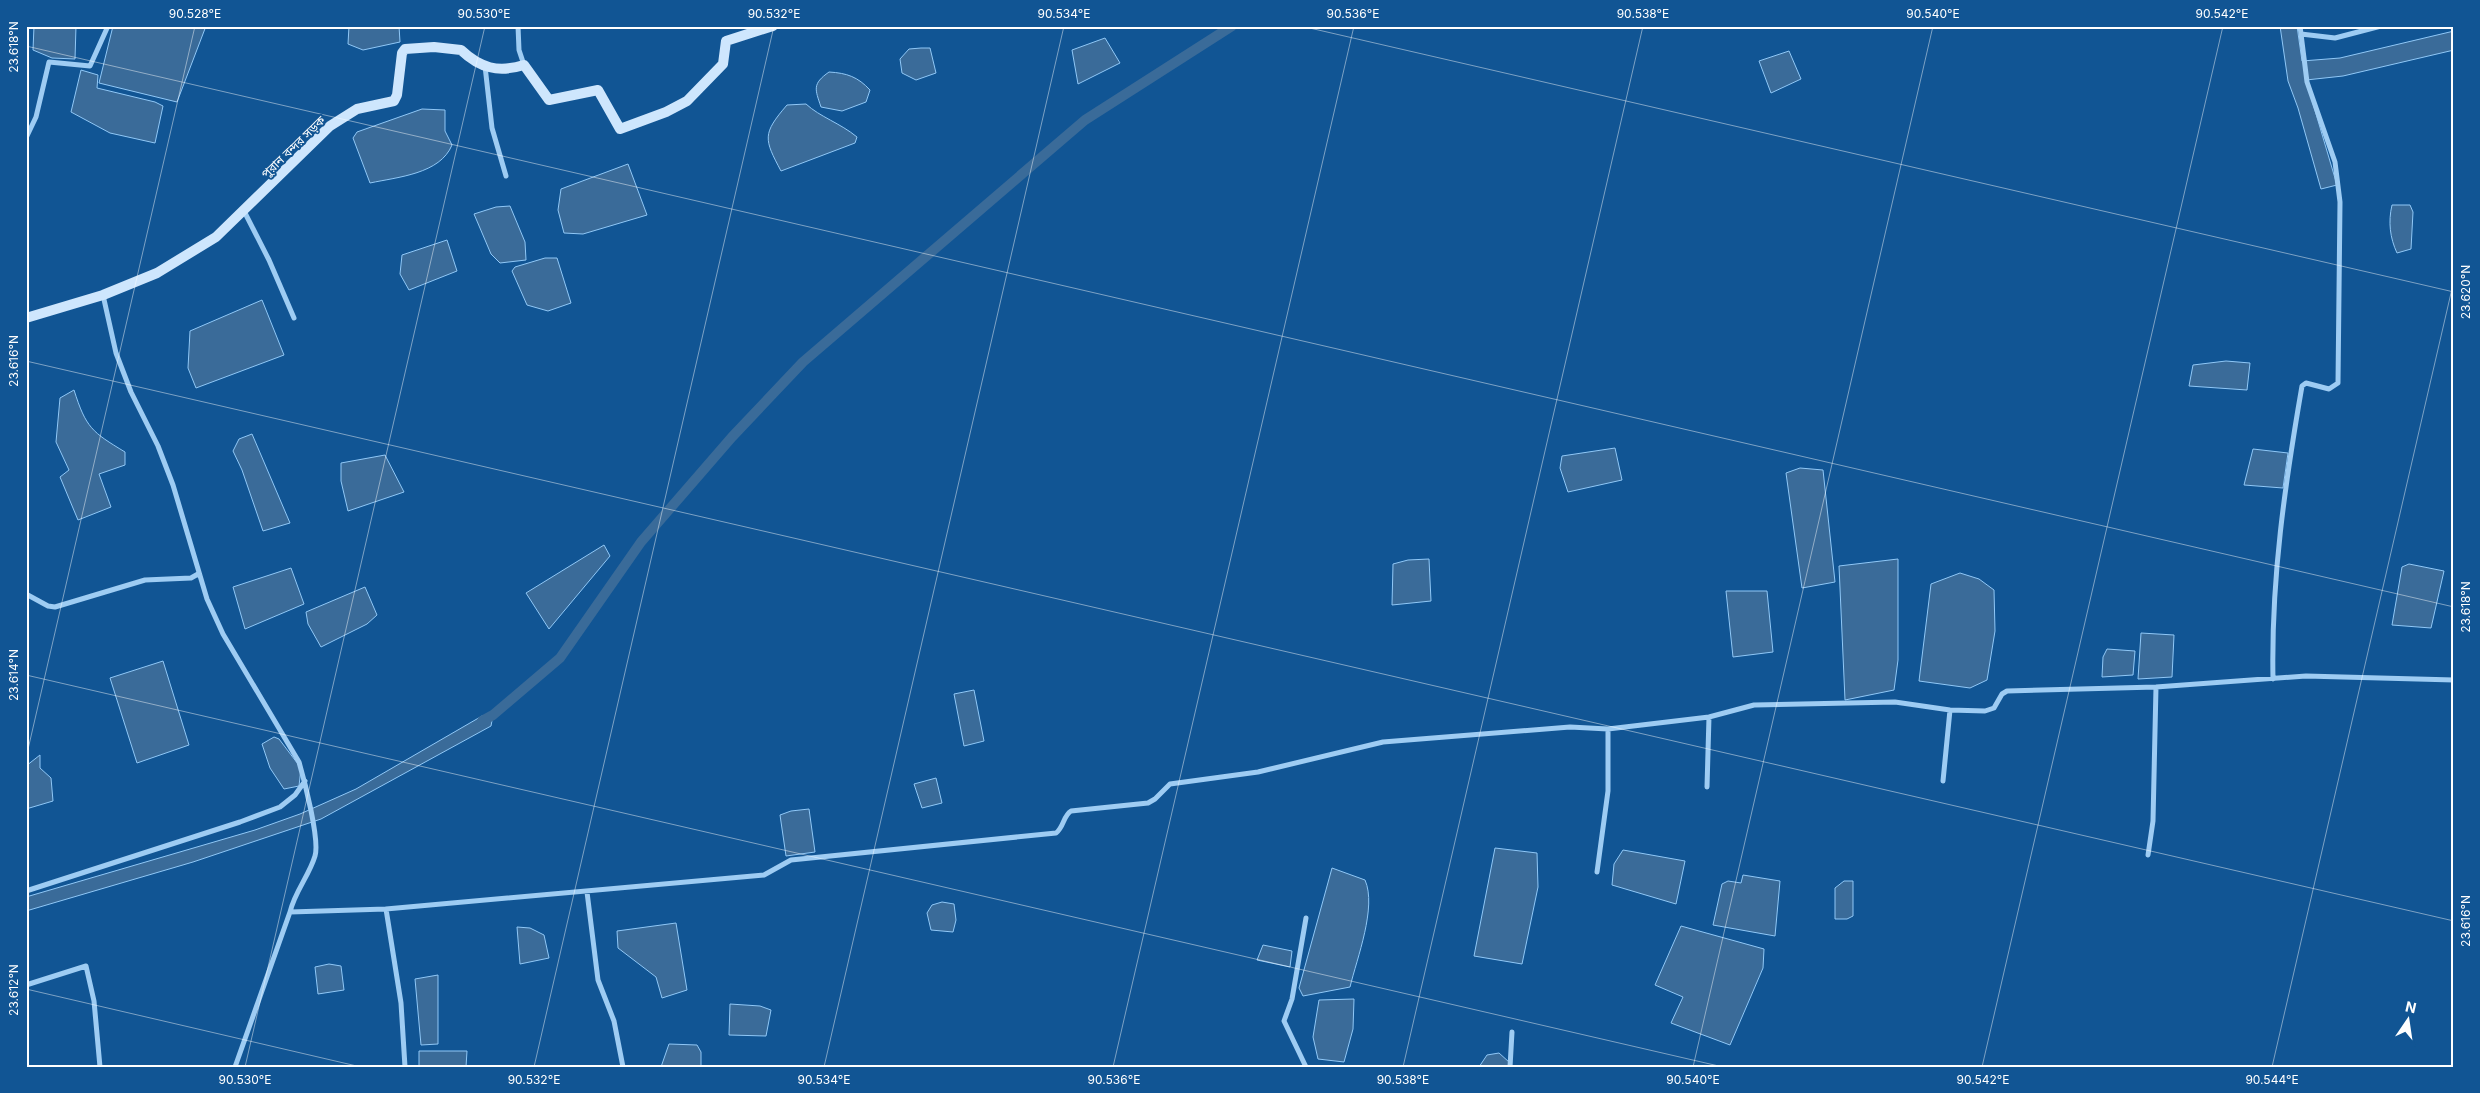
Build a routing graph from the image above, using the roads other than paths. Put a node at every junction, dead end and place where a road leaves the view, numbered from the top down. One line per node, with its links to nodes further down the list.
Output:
1 (108, 26): 9 (street)
2 (518, 26): 7 (street)
3 (773, 26): 7 (street)
4 (2300, 26): 6 (street)
5 (2381, 26): 6 (street)
6 (2301, 34): 17 (street)
7 (524, 65): 8 (street, পুরান বন্দর সড়ক)
8 (484, 66): 10 (street); 11 (street, পুরান বন্দর সড়ক)
9 (26, 138)
10 (506, 176)
11 (244, 212): 12 (street, পুরান বন্দর সড়ক); 14 (street)
12 (103, 295): 13 (street, পুরান বন্দর সড়ক); 15 (street)
13 (26, 318)
14 (294, 318)
15 (198, 574): 16 (street); 23 (street)
16 (26, 594)
17 (2273, 679): 18 (street); 19 (street)
18 (2454, 680)
19 (2156, 687): 20 (street); 26 (street)
20 (1950, 710): 21 (street); 24 (street)
21 (1709, 717): 22 (street); 25 (street)
22 (1608, 729): 27 (street); 29 (street)
23 (305, 780): 28 (street); 31 (street)
24 (1943, 781)
25 (1707, 787)
26 (2148, 855)
27 (1597, 872)
28 (26, 891)
29 (587, 892): 30 (street); 38 (street)
30 (386, 909): 31 (street); 37 (street)
31 (290, 912): 36 (street)
32 (1306, 918): 39 (street)
33 (26, 985): 35 (street)
34 (1512, 1032): 40 (street)
35 (100, 1067)
36 (235, 1067)
37 (405, 1067)
38 (623, 1067)
39 (1306, 1067)
40 (1510, 1067)

